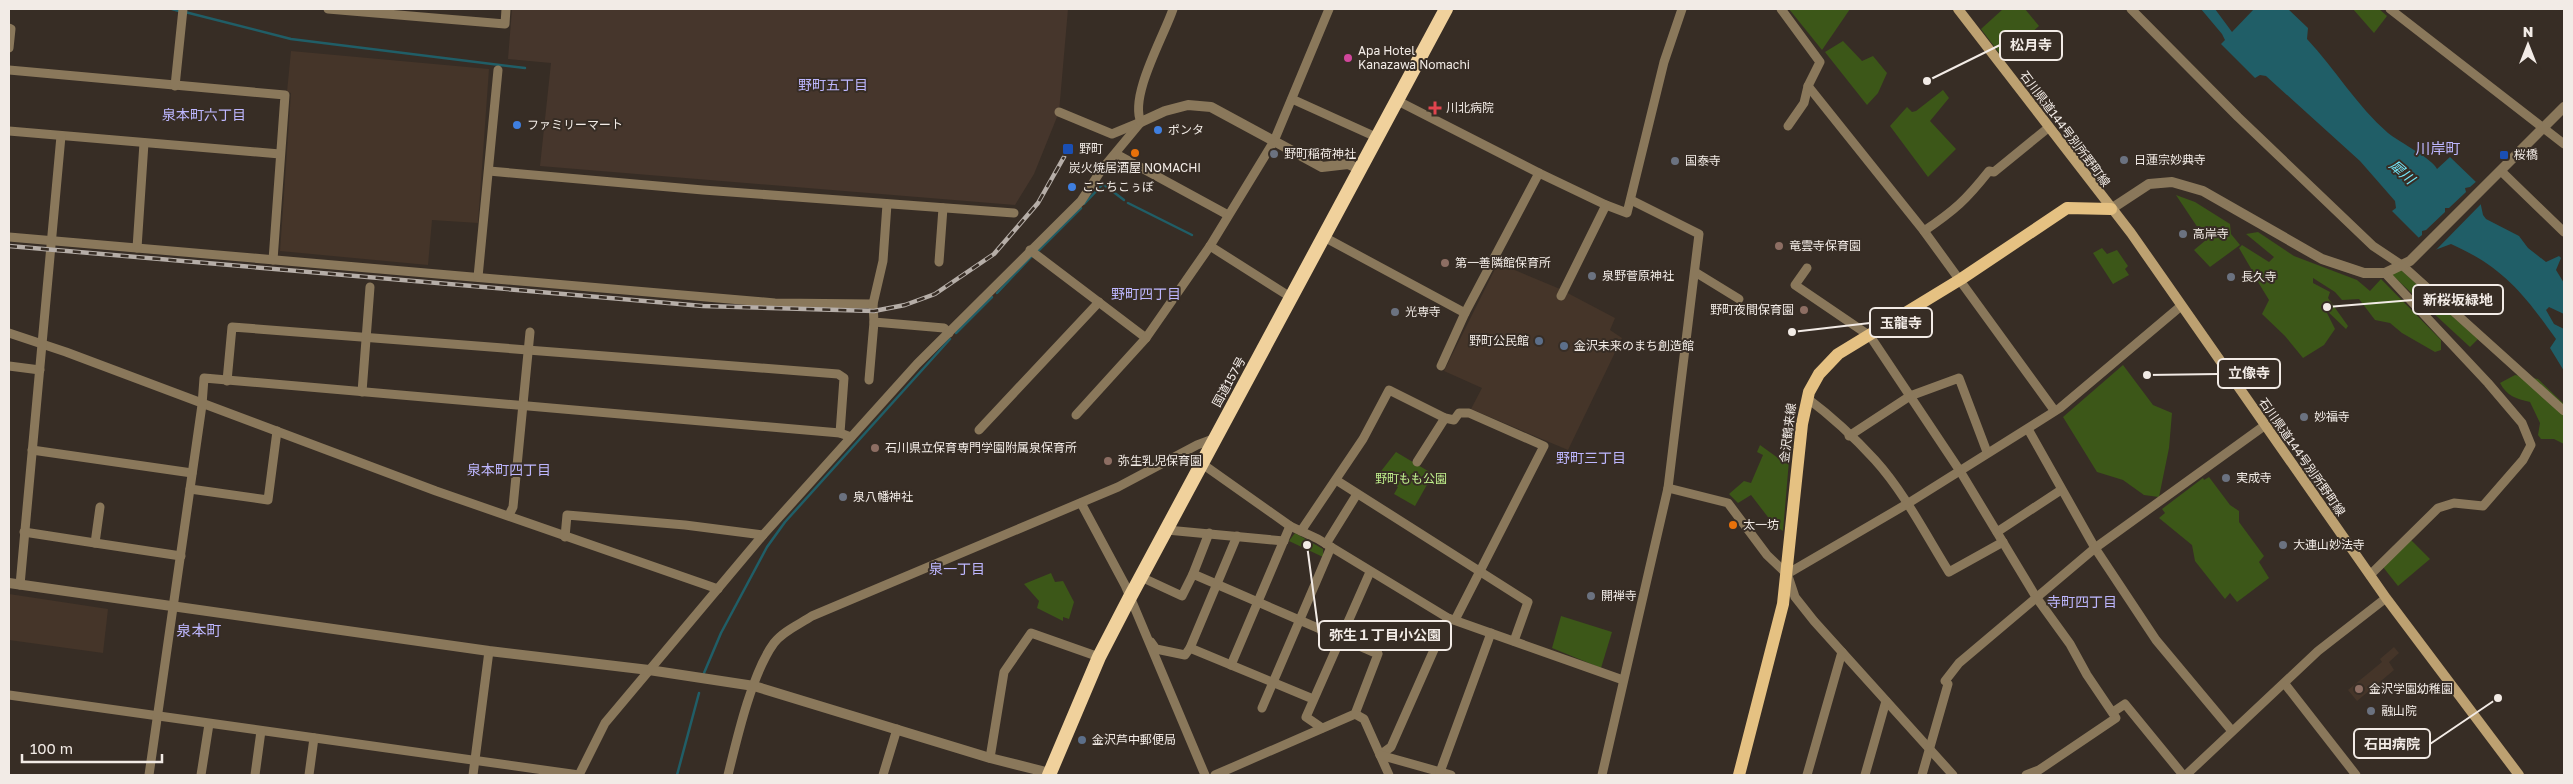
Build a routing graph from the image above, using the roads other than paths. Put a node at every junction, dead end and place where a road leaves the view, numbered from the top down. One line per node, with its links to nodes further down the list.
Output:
1 (328, 9): 11 (street)
2 (506, 9): 11 (street)
3 (1173, 9): 23 (street)
4 (1329, 9): 19 (street)
5 (1446, 9): 20 (highway, 国道157号)
6 (1682, 9): 39 (street)
7 (1781, 9): 18 (street)
8 (1958, 9): 25 (main road, 石川県道144号別所野町線)
9 (2131, 9): 56 (street)
10 (2390, 9): 26 (street)
11 (343, 10)
12 (182, 11): 17 (street)
13 (9, 28): 14 (street)
14 (9, 48)
15 (9, 70): 17 (street)
16 (498, 70): 36 (street)
17 (175, 86): 33 (street)
18 (1808, 86): 24 (street); 46 (street)
19 (1292, 99): 29 (street); 30 (street)
20 (1396, 100): 29 (highway, 国道157号); 37 (street)
21 (2564, 107): 26 (street)
22 (1059, 112): 23 (street)
23 (1141, 122): 30 (street); 34 (street)
24 (1788, 126)
25 (2048, 128): 43 (main road, 石川県道144号別所野町線); 46 (street)
26 (2543, 128): 32 (street); 38 (street)
27 (9, 131): 28 (street)
28 (61, 136): 31 (street); 50 (street)
29 (1376, 137): 35 (highway, 国道157号)
30 (1274, 141): 35 (street); 45 (street)
31 (144, 143): 33 (street); 52 (street)
32 (2564, 144)
33 (280, 154): 54 (street)
34 (1116, 154): 45 (street); 53 (street)
35 (1359, 169): 49 (highway, 国道157号)
36 (489, 171): 40 (street); 60 (street)
37 (1539, 173): 41 (street); 69 (street)
38 (2499, 173): 47 (street); 56 (street)
39 (1631, 200): 41 (street); 58 (street)
40 (887, 204): 42 (street); 67 (street)
41 (1606, 205): 63 (street)
42 (943, 208): 44 (street); 55 (street)
43 (2111, 210): 59 (street); 61 (main road, 金沢鶴来線); 68 (main road, 石川県道144号別所野町線)
44 (1014, 213)
45 (1228, 215): 51 (street)
46 (1924, 231): 61 (street)
47 (2564, 232)
48 (9, 237): 50 (street)
49 (1324, 237): 64 (highway, 国道157号); 69 (street)
50 (52, 241): 52 (street); 77 (street)
51 (1210, 246): 64 (street); 76 (street)
52 (137, 248): 54 (street)
53 (1030, 250): 66 (street); 73 (street)
54 (273, 260): 60 (street)
55 (939, 262)
56 (2406, 263): 59 (street); 90 (street)
57 (1807, 268): 74 (street)
58 (1695, 272): 65 (street); 108 (street)
59 (2385, 273): 135 (street)
60 (478, 277): 67 (street)
61 (1960, 279): 74 (main road, 金沢鶴来線); 89 (street)
62 (370, 287): 75 (street)
63 (1561, 296)
64 (1292, 298): 100 (highway, 国道157号)
65 (1739, 299)
66 (1099, 302): 76 (street); 95 (street)
67 (873, 304): 70 (street)
68 (2181, 306): 89 (street); 93 (main road, 石川県道144号別所野町線)
69 (1465, 313): 80 (street)
70 (874, 322): 73 (street); 83 (street)
71 (530, 332): 78 (street)
72 (9, 333): 77 (street)
73 (949, 333): 99 (street)
74 (1870, 336): 85 (street); 86 (main road, 金沢鶴来線)
75 (366, 337): 78 (street); 82 (street); 84 (street)
76 (1146, 338): 91 (street)
77 (42, 343): 81 (street); 87 (street)
78 (528, 349): 88 (street); 97 (street)
79 (9, 366): 81 (street)
80 (1442, 366)
81 (40, 370): 101 (street)
82 (227, 380): 84 (street); 87 (street)
83 (869, 380)
84 (362, 392): 88 (street)
85 (1910, 396): 98 (street); 102 (street); 105 (street)
86 (1807, 398): 98 (street); 134 (main road, 金沢鶴来線)
87 (202, 405): 96 (street); 106 (street)
88 (522, 406): 97 (street); 115 (street)
89 (2054, 410): 94 (street)
90 (2564, 411)
91 (1076, 415)
92 (1445, 418): 103 (street); 107 (street); 132 (street)
93 (2264, 426): 129 (street); 135 (main road, 石川県道144号別所野町線)
94 (2028, 429): 102 (street); 110 (street)
95 (979, 430)
96 (277, 431): 109 (street); 115 (street)
97 (840, 433): 99 (street)
98 (1849, 436): 113 (street)
99 (851, 437): 122 (street)
100 (1213, 440): 104 (highway, 国道157号); 112 (street)
101 (32, 450): 106 (street); 119 (street)
102 (1987, 452): 105 (street)
103 (1417, 462)
104 (1202, 463): 116 (street); 117 (highway, 国道157号)
105 (1960, 471): 113 (street); 120 (street)
106 (192, 473): 109 (street)
107 (1336, 480): 111 (street); 118 (street)
108 (1668, 488): 134 (street); 158 (street)
109 (190, 489): 130 (street)
110 (2061, 490): 120 (street); 129 (street)
111 (1357, 494): 128 (street); 132 (street)
112 (1081, 504): 143 (street); 161 (street)
113 (1907, 504): 126 (street); 134 (street)
114 (100, 507): 127 (street)
115 (509, 515): 123 (street)
116 (1290, 526): 118 (street); 125 (street)
117 (1167, 530): 121 (street); 136 (highway, 国道157号)
118 (1301, 531): 128 (street)
119 (24, 532): 127 (street); 139 (street)
120 (1997, 532): 126 (street)
121 (1209, 533): 124 (street); 133 (street)
122 (763, 535): 123 (street); 140 (street)
123 (565, 536): 140 (street)
124 (1237, 536): 125 (street); 138 (street)
125 (1284, 541): 144 (street)
126 (2003, 542): 141 (street)
127 (95, 544): 130 (street)
128 (1329, 546): 131 (street); 146 (street)
129 (2095, 548): 141 (street); 173 (street)
130 (181, 556): 145 (street)
131 (1370, 572): 147 (street); 150 (street)
132 (1481, 572): 147 (street); 151 (street)
133 (1193, 574): 136 (street); 138 (street)
134 (1787, 574): 154 (street); 195 (main road, 金沢鶴来線)
135 (2370, 575): 142 (main road, 石川県道144号別所野町線)
136 (1142, 577): 143 (highway, 国道157号)
137 (9, 583): 139 (street)
138 (1216, 584): 144 (street); 152 (street)
139 (20, 585): 145 (street)
140 (718, 589): 157 (street)
141 (2036, 596): 166 (street); 175 (street)
142 (2386, 598): 160 (street); 203 (main road, 石川県道144号別所野町線)
143 (1129, 599): 148 (street); 155 (highway, 国道157号)
144 (1259, 601): 146 (street); 156 (street)
145 (174, 606): 153 (street); 168 (street)
146 (1300, 619): 150 (street); 159 (street)
147 (1452, 619): 149 (street); 176 (street)
148 (1144, 632): 152 (street); 190 (street)
149 (1491, 633): 151 (street); 179 (street)
150 (1341, 637): 163 (street); 167 (street)
151 (1514, 641): 158 (street)
152 (1190, 648): 156 (street)
153 (489, 651): 157 (street); 178 (street)
154 (1842, 652): 164 (street); 196 (street)
155 (1099, 658): 177 (street); 181 (highway, 国道157号)
156 (1231, 665): 159 (street)
157 (649, 670): 161 (street); 187 (street)
158 (1623, 680): 194 (street)
159 (1273, 682): 163 (street); 165 (street)
160 (2285, 684): 173 (street); 202 (street)
161 (754, 686): 171 (street); 188 (street)
162 (9, 694): 168 (street)
163 (1313, 699): 170 (street)
164 (1886, 701): 175 (street); 197 (street)
165 (1262, 708)
166 (2113, 712): 180 (street); 201 (street)
167 (1355, 714): 170 (street); 176 (street)
168 (158, 717): 169 (street); 182 (street)
169 (208, 724): 172 (street); 183 (street)
170 (1322, 728): 191 (street)
171 (897, 729): 177 (street); 189 (street)
172 (261, 731): 174 (street); 184 (street)
173 (2232, 731): 201 (street)
174 (314, 738): 178 (street); 185 (street)
175 (1929, 749): 198 (street); 199 (street)
176 (1380, 756): 179 (street); 192 (street)
177 (990, 758): 181 (street)
178 (475, 760): 186 (street); 187 (street)
179 (1440, 772): 193 (street)
180 (2042, 773): 200 (street)
181 (1050, 774)
182 (149, 775)
183 (201, 775)
184 (255, 775)
185 (309, 775)
186 (473, 775)
187 (580, 775)
188 (728, 775)
189 (883, 775)
190 (1204, 775)
191 (1215, 775)
192 (1389, 775)
193 (1451, 775)
194 (1602, 775)
195 (1740, 775)
196 (1807, 775)
197 (1865, 775)
198 (1922, 775)
199 (1953, 775)
200 (2026, 775)
201 (2184, 775)
202 (2356, 775)
203 (2519, 775)

